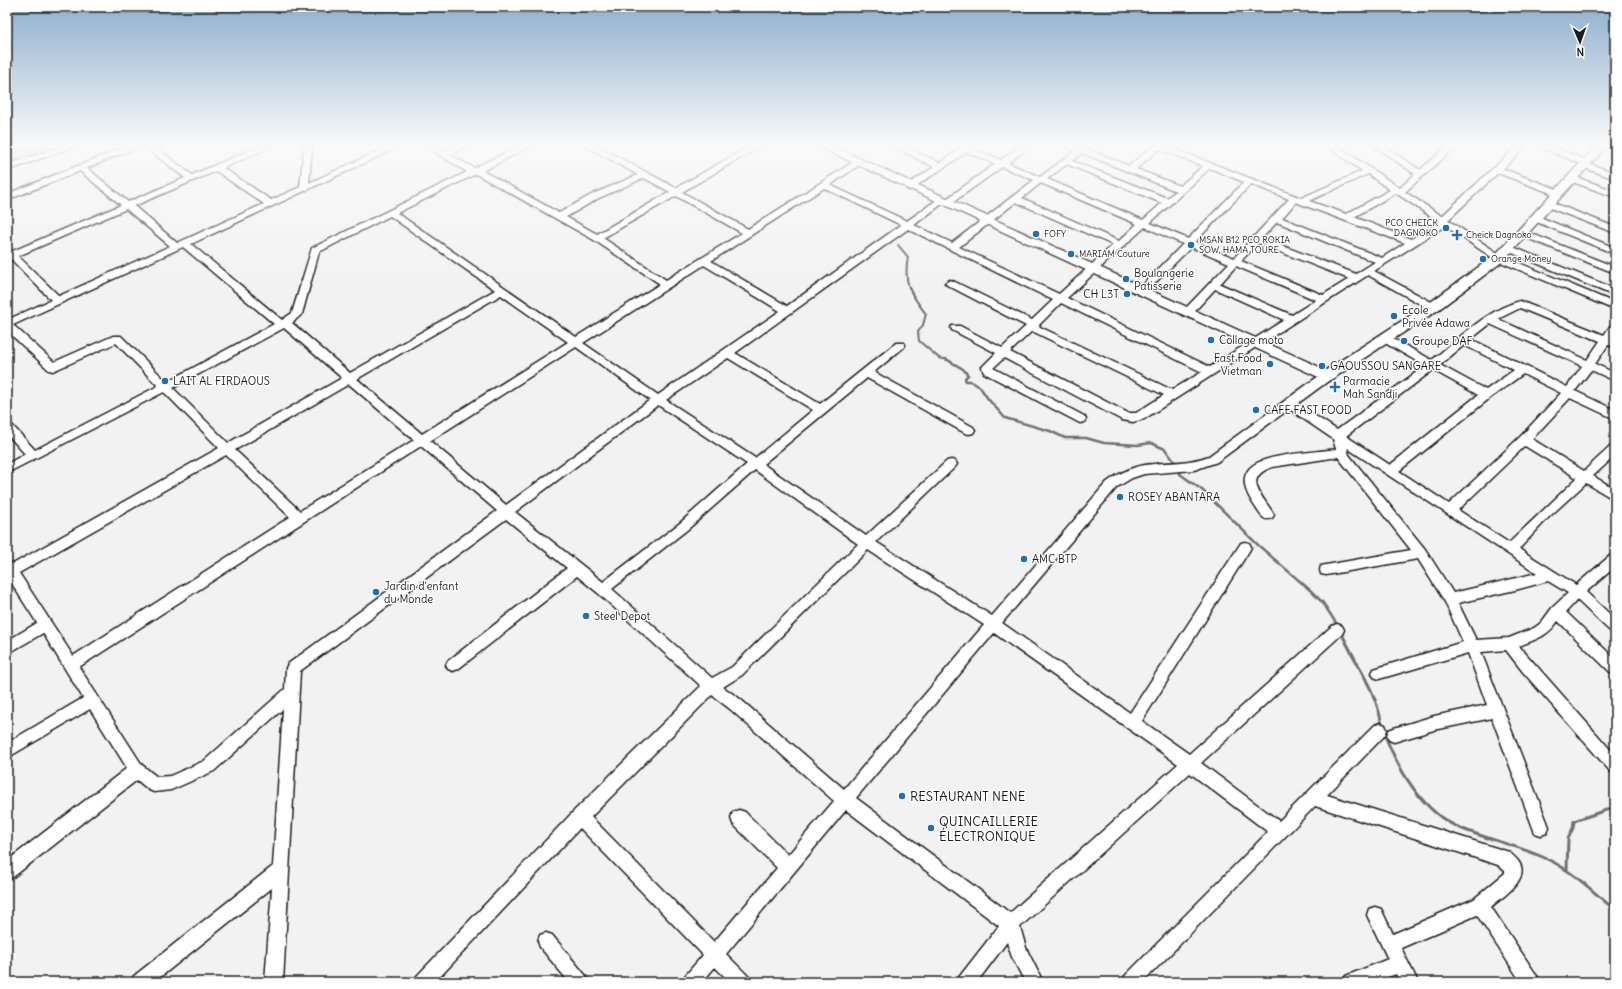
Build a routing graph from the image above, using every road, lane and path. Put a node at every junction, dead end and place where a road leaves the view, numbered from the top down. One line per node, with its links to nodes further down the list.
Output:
1 (20, 192): 25 (street)
2 (111, 192): 32 (street)
3 (160, 192): 32 (street)
4 (253, 192): 30 (street)
5 (297, 192): 30 (street)
6 (433, 192): 33 (street)
7 (514, 192): 34 (street)
8 (605, 192): 34 (street)
9 (676, 192): 43 (street); 45 (street)
10 (813, 192): 43 (street)
11 (839, 192): 41 (street)
12 (922, 192): 28 (main road)
13 (959, 192): 28 (street)
14 (1024, 192): 26 (street)
15 (1069, 192): 40 (street)
16 (1144, 192): 29 (street)
17 (1179, 192): 29 (street)
18 (1239, 192): 47 (street)
19 (1280, 192): 27 (street)
20 (1315, 192): 27 (street)
21 (1396, 192): 36 (street)
22 (1400, 192): 39 (street)
23 (1473, 192): 39 (street)
24 (1559, 193): 31 (main road)
25 (7, 197)
26 (1016, 198): 38 (street); 50 (street)
27 (1298, 199): 35 (street); 36 (street)
28 (944, 202): 38 (main road); 41 (street)
29 (1168, 202): 40 (street)
30 (270, 204): 49 (street)
31 (1548, 204): 37 (main road); 42 (street)
32 (127, 206): 49 (street); 54 (street)
33 (391, 213): 66 (street); 78 (street)
34 (559, 217): 45 (street)
35 (1275, 218): 46 (street); 58 (street)
36 (1346, 218): 48 (street)
37 (1535, 218): 44 (main road); 53 (street)
38 (985, 221): 51 (street); 59 (main road)
39 (1444, 221): 48 (street); 55 (street)
40 (1144, 224): 47 (street); 50 (street)
41 (907, 225): 51 (street); 74 (street)
42 (1615, 230)
43 (749, 232): 56 (street)
44 (1522, 233): 52 (main road); 60 (street)
45 (597, 238): 64 (street)
46 (1256, 239): 57 (street); 62 (street)
47 (1189, 243): 57 (street); 67 (street)
48 (1412, 243): 58 (street)
49 (180, 245): 71 (street); 78 (street)
50 (1121, 245): 59 (street)
51 (953, 247): 69 (street)
52 (1508, 248): 55 (main road); 68 (street)
53 (1615, 250)
54 (9, 254): 71 (street)
55 (1499, 258): 72 (main road); 73 (street)
56 (704, 261): 64 (street); 74 (street)
57 (1234, 262): 65 (street); 70 (street)
58 (1382, 262): 61 (street)
59 (1092, 269): 67 (main road); 69 (street)
60 (1615, 270)
61 (1367, 271): 62 (street); 72 (street)
62 (1356, 278): 70 (street)
63 (950, 283): 80 (street)
64 (667, 284): 85 (street)
65 (1213, 285): 75 (street); 76 (street)
66 (501, 291): 85 (street); 98 (street)
67 (1141, 292): 75 (main road)
68 (1615, 293)
69 (1062, 299): 80 (street); 94 (street)
70 (1323, 299): 76 (street)
71 (58, 301): 79 (street)
72 (1432, 307): 83 (main road)
73 (1615, 308)
74 (788, 311): 90 (street)
75 (1187, 313): 87 (main road)
76 (1292, 319): 87 (street)
77 (1490, 320): 84 (street); 86 (street); 91 (street)
78 (283, 324): 98 (street); 99 (street)
79 (7, 325): 99 (street)
80 (1033, 326): 89 (street); 101 (street)
81 (956, 328): 89 (street)
82 (1615, 328): 86 (street)
83 (1384, 338): 92 (street); 96 (main road)
84 (1463, 340): 92 (street); 93 (street)
85 (576, 342): 103 (street); 111 (street)
86 (1610, 342): 91 (street)
87 (1254, 343): 94 (street); 96 (main road)
88 (900, 345): 95 (street)
89 (1004, 352): 101 (street); 107 (street)
90 (728, 353): 103 (street); 105 (street)
91 (1588, 364): 97 (street); 100 (street)
92 (1433, 365): 102 (street); 110 (street)
93 (1521, 370): 100 (street); 102 (street)
94 (1210, 371): 101 (street)
95 (867, 372): 105 (street); 109 (street)
96 (1327, 376): 104 (street)
97 (1615, 377)
98 (350, 378): 111 (street); 113 (street)
99 (166, 387): 113 (street); 116 (street)
100 (1568, 392): 106 (street); 112 (street)
101 (1173, 395)
102 (1486, 395): 120 (street)
103 (658, 400): 117 (street); 124 (street)
104 (1289, 404): 110 (street); 140 (street)
105 (821, 410): 117 (street)
106 (1615, 416)
107 (1080, 418)
108 (7, 427): 116 (street)
109 (969, 430)
110 (1338, 436): 115 (street); 120 (street)
111 (422, 440): 124 (street); 126 (street)
112 (1524, 441): 121 (street); 123 (street)
113 (227, 449): 126 (street); 132 (street)
114 (1615, 450): 121 (street)
115 (1343, 452): 125 (street); 130 (street)
116 (33, 455): 119 (street)
117 (755, 464): 127 (street); 136 (street)
118 (951, 464): 127 (street)
119 (7, 469)
120 (1391, 471): 123 (street)
121 (1586, 477): 122 (street); 129 (street)
122 (1615, 495)
123 (1450, 510): 129 (street)
124 (506, 512): 133 (street); 152 (street)
125 (1268, 515)
126 (298, 518): 147 (street)
127 (867, 543): 140 (street); 151 (street)
128 (1245, 547): 155 (street)
129 (1510, 550): 135 (street)
130 (1421, 553): 134 (street); 138 (street)
131 (1614, 562): 137 (street)
132 (9, 568): 141 (street)
133 (577, 568): 136 (street); 148 (street)
134 (1326, 570)
135 (1550, 575): 137 (street); 138 (street)
136 (603, 589): 151 (street)
137 (1577, 592): 139 (street); 142 (street)
138 (1450, 599): 145 (street)
139 (1557, 612): 144 (street); 149 (street)
140 (993, 624): 155 (street); 161 (street)
141 (45, 626): 146 (street); 147 (street)
142 (1615, 626)
143 (1336, 630): 157 (street)
144 (1509, 644): 145 (street); 158 (street)
145 (1472, 646): 150 (street); 154 (street)
146 (7, 648)
147 (71, 665): 153 (street)
148 (453, 665)
149 (1615, 668)
150 (1379, 672)
151 (711, 686): 161 (street); 162 (street)
152 (292, 692): 159 (street); 167 (street)
153 (92, 700): 156 (street); 159 (street)
154 (1497, 710): 160 (street); 164 (street)
155 (1132, 723): 157 (street)
156 (7, 751)
157 (1189, 763): 165 (street); 171 (street)
158 (1615, 766)
159 (137, 770): 168 (street)
160 (1313, 798): 165 (street); 169 (street)
161 (845, 800): 166 (street); 171 (street)
162 (580, 817): 174 (street); 178 (street)
163 (739, 818): 166 (street)
164 (1541, 827)
165 (1280, 831): 184 (street)
166 (788, 867): 174 (street)
167 (282, 869): 176 (street); 177 (street)
168 (7, 871)
169 (1480, 905): 173 (street); 187 (street)
170 (1375, 915): 173 (street)
171 (1011, 924): 182 (street); 183 (street)
172 (546, 941): 179 (street)
173 (1389, 944): 175 (street)
174 (715, 954): 180 (street); 181 (street)
175 (1399, 964): 185 (street); 186 (street)
176 (140, 982)
177 (274, 982)
178 (423, 982)
179 (580, 982)
180 (691, 982)
181 (742, 982)
182 (966, 982)
183 (1034, 982)
184 (1131, 982)
185 (1352, 982)
186 (1409, 982)
187 (1531, 982)

